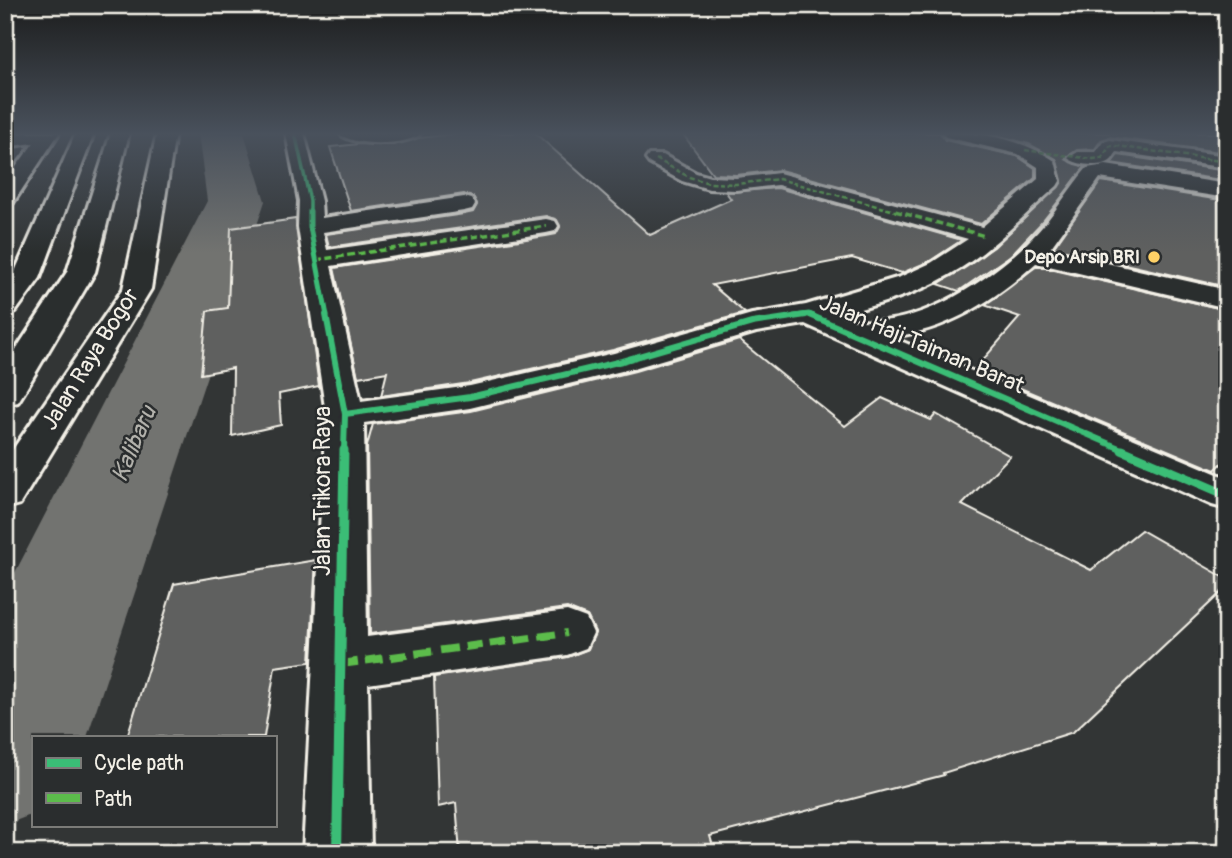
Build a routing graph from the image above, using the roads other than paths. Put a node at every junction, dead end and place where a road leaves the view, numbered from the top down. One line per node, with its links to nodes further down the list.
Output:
1 (23, 173): 11 (main road)
2 (69, 173): 18 (main road)
3 (109, 173): 21 (main road)
4 (159, 173): 23 (main road, Jalan Raya Bogor)
5 (314, 173): 13 (main road, Jalan Trikora Raya)
6 (682, 173): 15 (main road)
7 (1049, 173): 15 (main road, Jalan Haji Taiman Barat)
8 (1093, 173): 16 (main road)
9 (1118, 173): 10 (main road)
10 (1227, 191)
11 (5, 198)
12 (464, 204): 13 (main road)
13 (318, 221): 14 (main road); 22 (main road, Jalan Trikora Raya)
14 (546, 226)
15 (985, 236): 19 (main road, Jalan Haji Taiman Barat)
16 (1029, 254): 17 (main road); 20 (main road)
17 (1227, 299)
18 (5, 305)
19 (809, 314): 20 (main road, Jalan Haji Taiman Barat); 22 (main road, Jalan Haji Taiman Barat)
20 (854, 332): 24 (main road, Jalan Haji Taiman Barat)
21 (5, 394)
22 (345, 414): 26 (main road, Jalan Trikora Raya)
23 (5, 494)
24 (1227, 495)
25 (567, 634): 26 (main road)
26 (341, 664): 27 (main road, Jalan Trikora Raya)
27 (337, 853)

